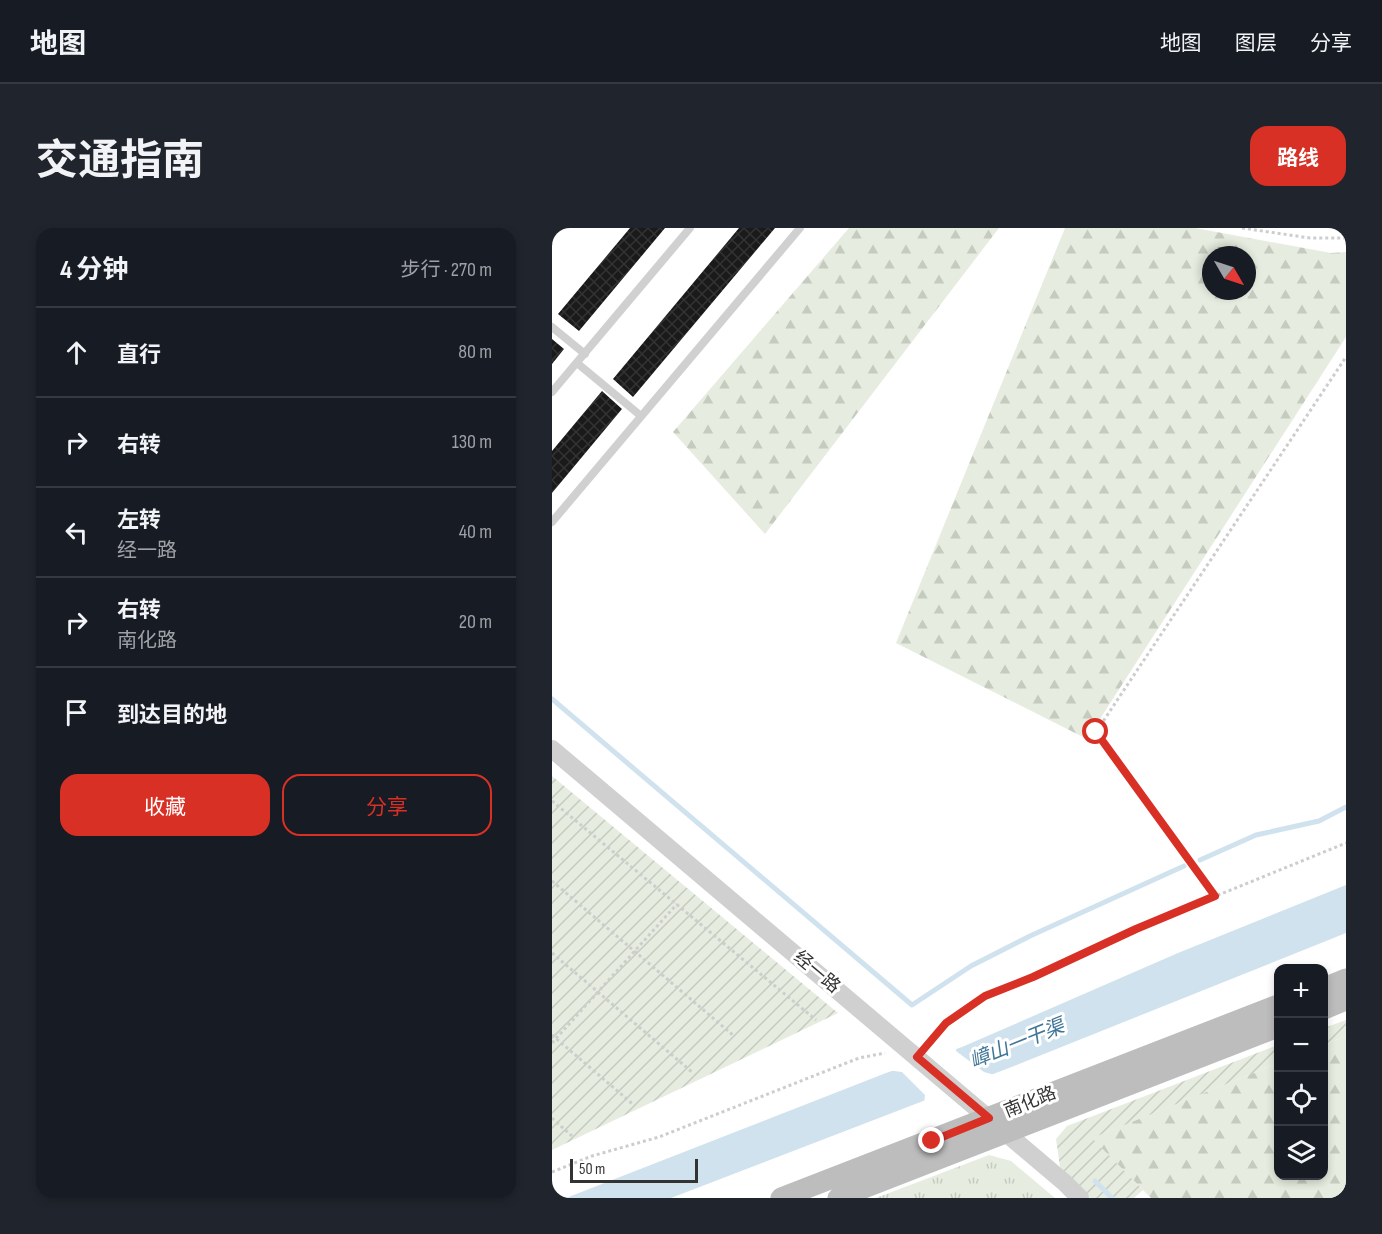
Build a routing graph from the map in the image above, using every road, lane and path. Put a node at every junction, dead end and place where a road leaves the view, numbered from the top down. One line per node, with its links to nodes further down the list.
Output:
1 (690, 228): 6 (lane)
2 (800, 228): 10 (lane)
3 (1242, 228): 4 (path)
4 (1346, 238)
5 (552, 327): 6 (lane)
6 (585, 354): 8 (lane)
7 (1346, 357): 16 (path)
8 (577, 363): 9 (lane); 10 (lane)
9 (552, 392)
10 (641, 416): 11 (lane)
11 (552, 522)
12 (552, 749): 32 (street, 经一路)
13 (552, 801): 17 (path)
14 (1346, 843): 16 (path)
15 (552, 881): 18 (path)
16 (1215, 896): 32 (path)
17 (677, 904): 18 (path); 26 (path)
18 (635, 951): 22 (path); 29 (path)
19 (552, 953): 22 (path)
20 (1346, 979): 21 (main road)
21 (1328, 986)
22 (598, 992): 30 (path); 33 (path)
23 (1346, 1000): 25 (main road)
24 (1274, 1007): 36 (main road, 南化路)
25 (1328, 1007)
26 (816, 1020)
27 (1274, 1029): 37 (main road, 南化路)
28 (552, 1035): 30 (path)
29 (734, 1035)
30 (556, 1039): 31 (path); 34 (path)
31 (552, 1043)
32 (912, 1052): 36 (street, 经一路); 39 (path)
33 (692, 1072)
34 (635, 1106)
35 (552, 1118): 38 (path)
36 (989, 1118): 37 (street, 经一路); 40 (main road, 南化路)
37 (1006, 1133): 41 (main road, 南化路); 42 (street, 经一路)
38 (572, 1136)
39 (552, 1172)
40 (780, 1198)
41 (838, 1198)
42 (1080, 1198)

